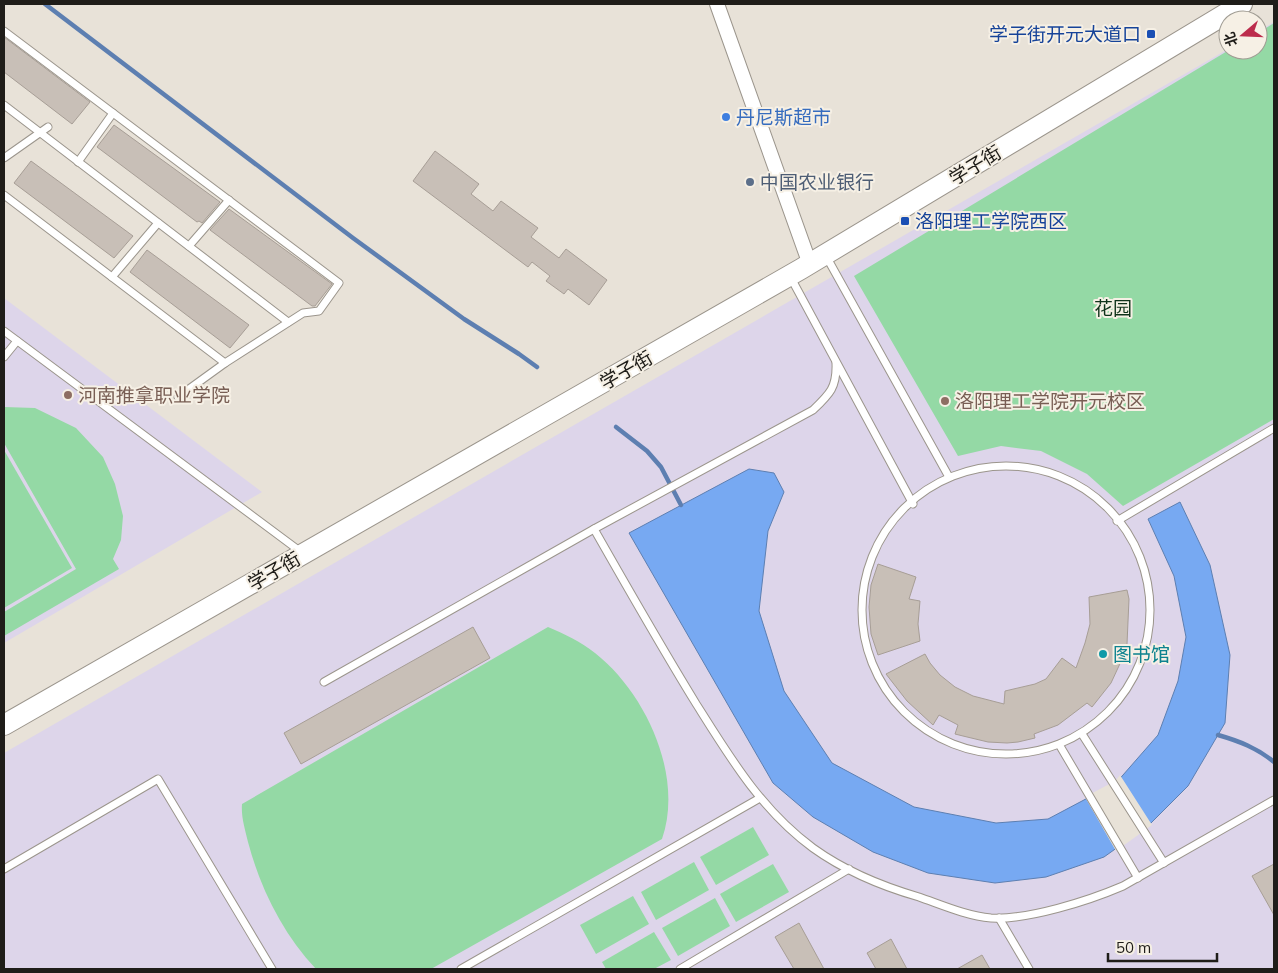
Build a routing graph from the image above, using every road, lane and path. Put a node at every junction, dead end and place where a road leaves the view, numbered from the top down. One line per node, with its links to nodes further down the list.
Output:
1 (717, 4): 15 (street)
2 (1232, 4): 15 (street, 学子街)
3 (1242, 4): 15 (street, 学子街)
4 (4, 31): 6 (lane)
5 (4, 106): 8 (lane)
6 (113, 113): 10 (lane); 12 (lane)
7 (48, 127): 8 (lane)
8 (40, 133): 9 (lane); 10 (lane)
9 (4, 158)
10 (78, 162): 13 (lane)
11 (4, 195): 17 (lane)
12 (229, 200): 14 (lane); 18 (lane)
13 (158, 223): 14 (lane); 17 (lane)
14 (189, 246): 18 (lane)
15 (817, 257): 16 (street, 学子街); 26 (lane)
16 (788, 274): 23 (lane); 30 (street, 学子街)
17 (112, 277): 22 (lane)
18 (288, 322): 22 (lane)
19 (4, 331): 20 (lane)
20 (17, 341): 21 (lane); 30 (lane)
21 (4, 357)
22 (225, 363): 24 (lane)
23 (836, 363): 27 (lane); 29 (lane)
24 (178, 397)
25 (1274, 428): 28 (lane)
26 (949, 477): 27 (lane); 28 (lane)
27 (913, 504): 35 (lane)
28 (1117, 521): 34 (lane)
29 (594, 529): 31 (lane); 36 (lane)
30 (300, 552): 32 (street, 学子街); 33 (street, 学子街)
31 (324, 682)
32 (4, 717)
33 (4, 725)
34 (1082, 734): 35 (lane); 38 (lane)
35 (1060, 746): 41 (lane)
36 (760, 798): 40 (lane); 44 (lane)
37 (1274, 800): 38 (lane)
38 (1164, 863): 41 (lane)
39 (4, 869): 43 (lane)
40 (849, 869): 42 (lane); 45 (lane)
41 (1138, 878): 42 (lane)
42 (999, 918): 46 (lane)
43 (272, 969)
44 (462, 969)
45 (680, 969)
46 (1029, 969)

